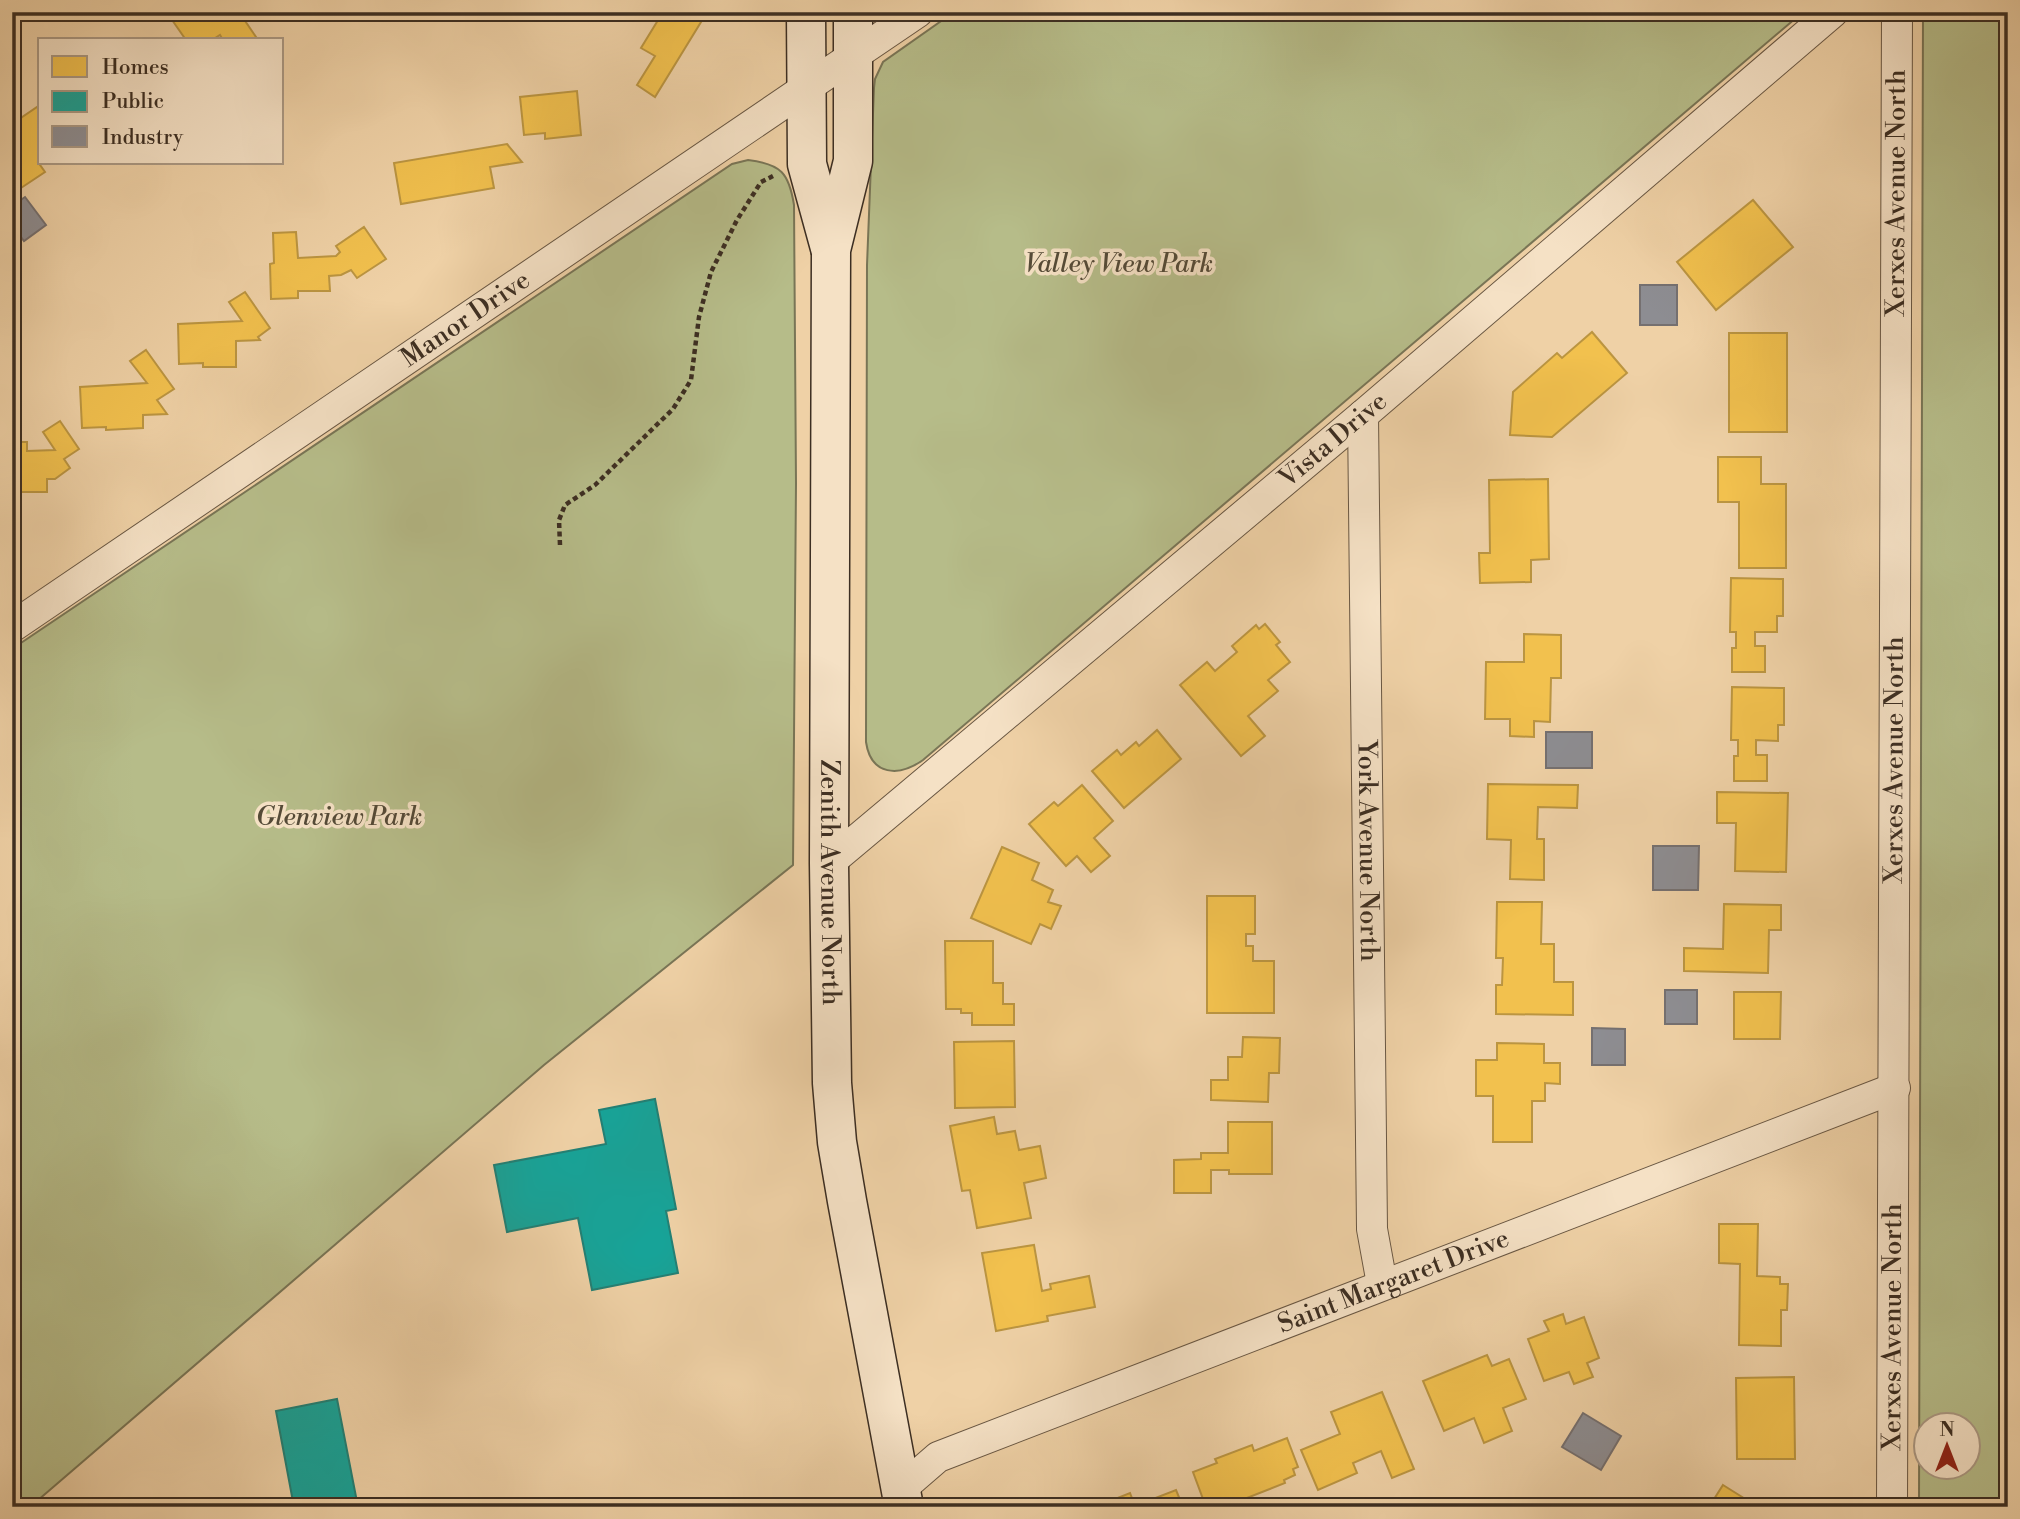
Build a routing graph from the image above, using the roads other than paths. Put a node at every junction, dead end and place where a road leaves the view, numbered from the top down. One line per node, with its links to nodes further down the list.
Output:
1 (806, 12): 7 (street, Zenith Avenue North)
2 (853, 12): 6 (street, Zenith Avenue North)
3 (918, 12): 6 (street, Manor Drive)
4 (1833, 12): 9 (street, Vista Drive)
5 (1897, 12): 12 (street, Xerxes Avenue North)
6 (853, 57): 7 (street, Manor Drive); 8 (street, Zenith Avenue North)
7 (806, 88): 8 (street, Zenith Avenue North); 10 (street, Manor Drive)
8 (831, 250): 11 (street, Zenith Avenue North)
9 (1363, 415): 11 (street, Vista Drive); 13 (street, York Avenue North)
10 (12, 627)
11 (829, 863): 14 (street, Zenith Avenue North)
12 (1895, 1088): 13 (street, Saint Margaret Drive); 15 (street, Xerxes Avenue North)
13 (1382, 1284): 14 (street, Saint Margaret Drive)
14 (902, 1498)
15 (1892, 1507)

